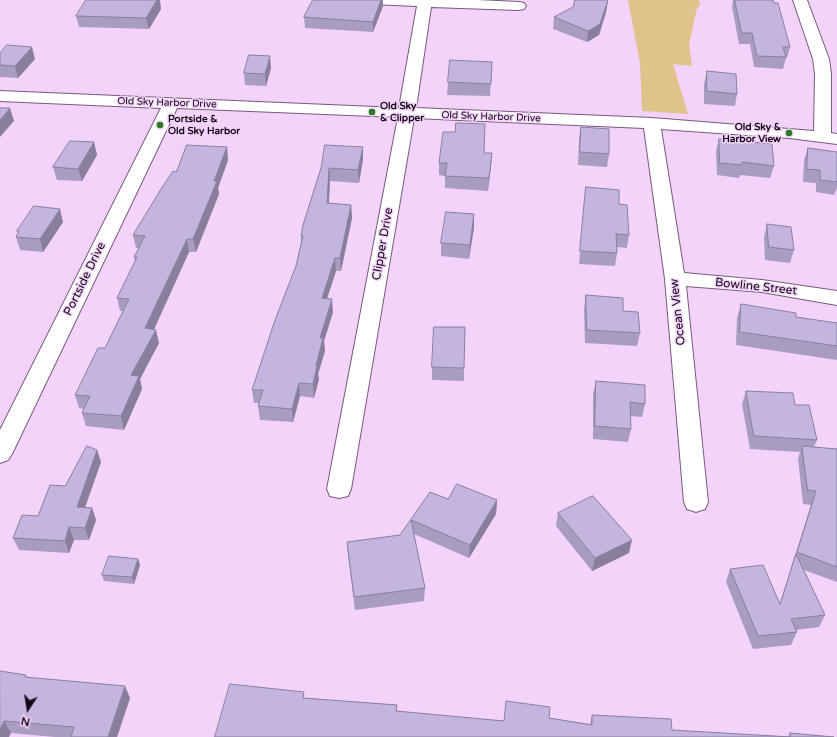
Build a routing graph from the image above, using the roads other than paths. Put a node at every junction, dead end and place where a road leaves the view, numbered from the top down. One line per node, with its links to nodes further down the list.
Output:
1 (371, 0): 3 (street)
2 (800, 0): 9 (street)
3 (425, 1): 4 (street); 7 (street, Clipper Drive)
4 (519, 6)
5 (0, 96): 6 (street, Old Sky Harbor Drive)
6 (171, 103): 7 (street, Old Sky Harbor Drive); 12 (street, Portside Drive)
7 (407, 114): 8 (street, Old Sky Harbor Drive); 13 (street, Clipper Drive)
8 (652, 123): 9 (street, Old Sky Harbor Drive); 10 (street, Ocean View)
9 (830, 138)
10 (675, 278): 11 (street, Bowline Street); 14 (street, Ocean View)
11 (837, 298)
12 (0, 454)
13 (339, 489)
14 (696, 502)

